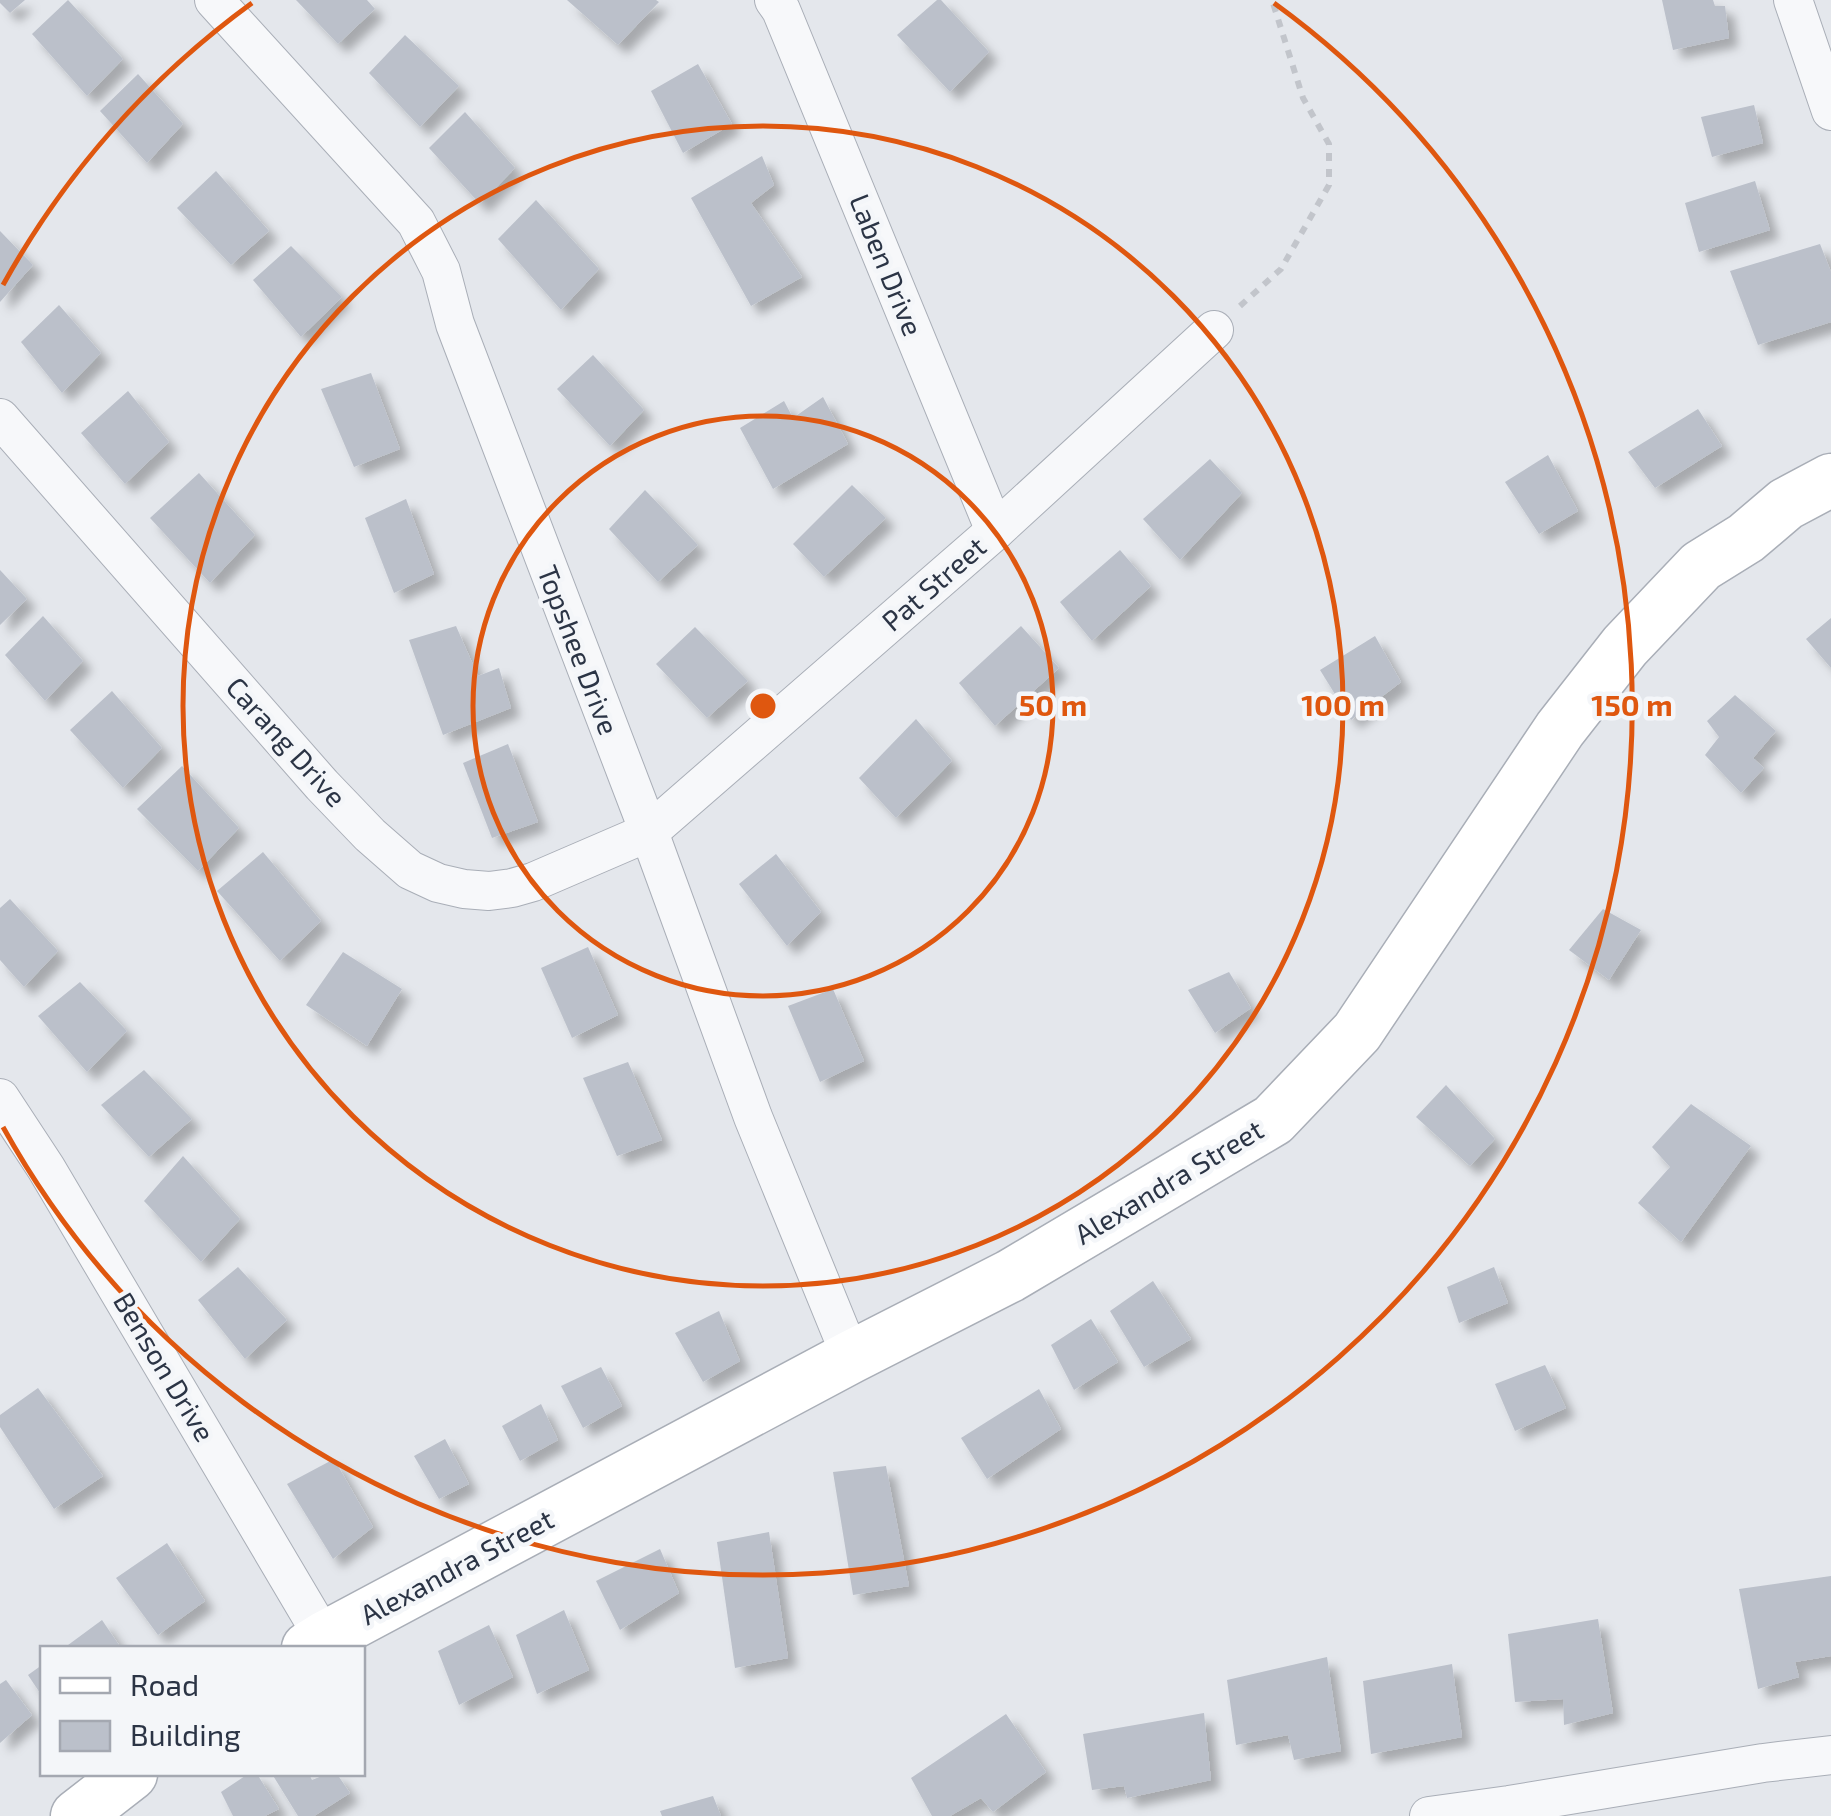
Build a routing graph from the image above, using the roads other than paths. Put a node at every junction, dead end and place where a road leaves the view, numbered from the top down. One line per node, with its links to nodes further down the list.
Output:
1 (214, 0): 9 (street, Topshee Drive)
2 (774, 0): 8 (street, Laben Drive)
3 (1794, 0): 4 (street)
4 (1831, 111)
5 (1214, 330): 8 (street, Pat Street)
6 (0, 418): 9 (street, Carang Drive)
7 (1831, 480): 11 (main road, Alexandra Street)
8 (995, 531): 9 (street, Pat Street)
9 (648, 832): 11 (street, Topshee Drive)
10 (0, 1098): 12 (street, Benson Drive)
11 (851, 1357): 12 (main road, Alexandra Street)
12 (316, 1643)
13 (1831, 1755): 15 (street)
14 (128, 1776): 16 (main road)
15 (1532, 1809): 17 (street)
16 (77, 1816)
17 (1429, 1816)

